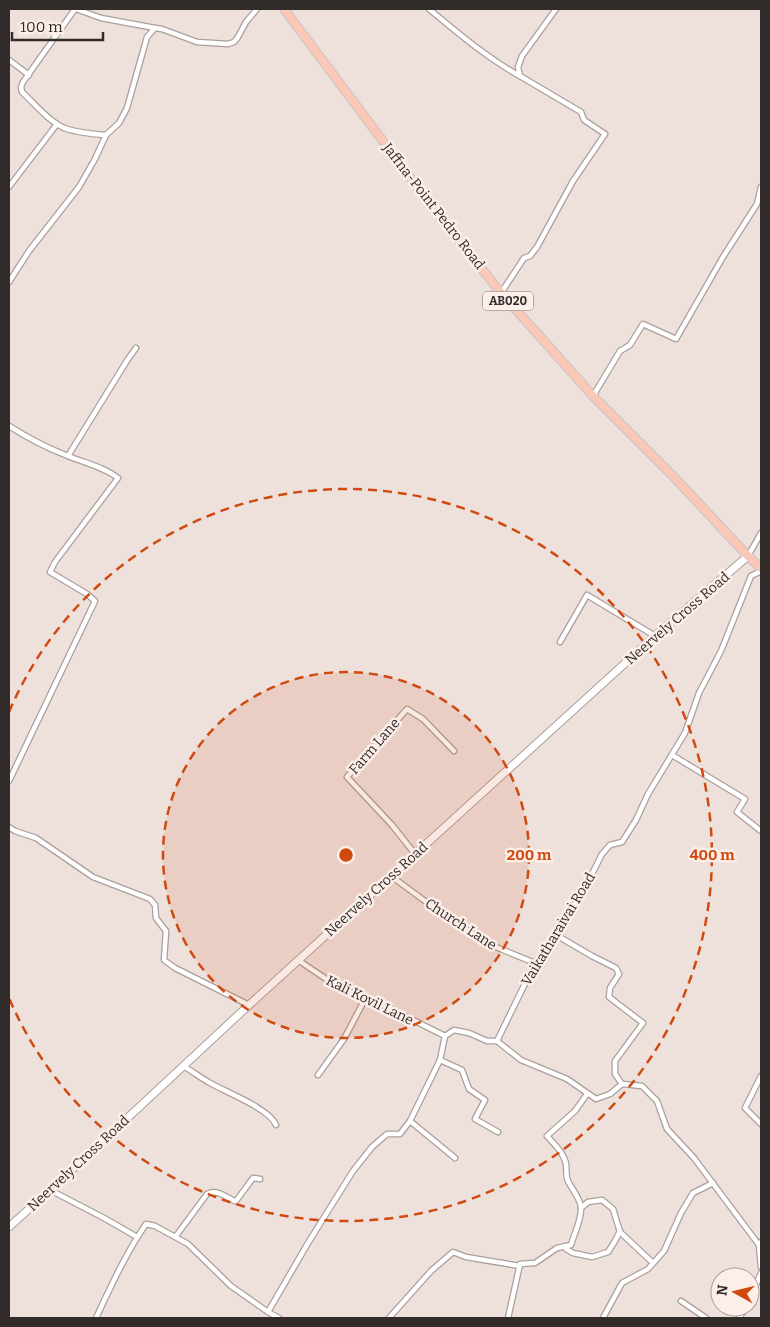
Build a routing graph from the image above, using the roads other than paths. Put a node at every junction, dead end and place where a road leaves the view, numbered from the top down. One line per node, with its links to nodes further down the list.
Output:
1 (76, 9): 6 (street); 8 (street)
2 (258, 9): 6 (street)
3 (284, 9): 15 (main road, Jaffna-Point Pedro Road / AB020)
4 (429, 9): 9 (street)
5 (556, 9): 9 (street)
6 (155, 28): 11 (street)
7 (9, 60): 8 (street)
8 (29, 74): 10 (street)
9 (520, 76): 15 (street)
10 (57, 124): 11 (street); 12 (street)
11 (106, 135): 14 (street)
12 (9, 187)
13 (761, 187): 17 (street)
14 (9, 282)
15 (502, 293): 17 (main road, Jaffna-Point Pedro Road / AB020)
16 (136, 348): 19 (street)
17 (593, 396): 21 (main road, Jaffna-Point Pedro Road / AB020)
18 (9, 426): 19 (street)
19 (68, 456): 27 (street)
20 (761, 533): 21 (street)
21 (748, 556): 22 (main road, Jaffna-Point Pedro Road / AB020); 23 (street, Neervely Cross Road)
22 (761, 569): 26 (street, Vaikatharaivai Road)
23 (655, 636): 24 (street); 30 (street, Neervely Cross Road)
24 (560, 642)
25 (454, 751): 30 (street, Farm Lane)
26 (672, 755): 29 (street); 32 (street, Vaikatharaivai Road)
27 (9, 781)
28 (9, 827): 36 (street)
29 (761, 831)
30 (416, 854): 31 (street, Neervely Cross Road)
31 (391, 876): 33 (street, Neervely Cross Road); 34 (street, Church Lane)
32 (556, 934): 34 (street, Vaikatharaivai Road); 43 (street)
33 (298, 960): 35 (street, Kali Kovil Lane); 36 (street, Neervely Cross Road)
34 (535, 963): 38 (street, Vaikatharaivai Road)
35 (365, 999): 37 (street, Kali Kovil Lane); 41 (street)
36 (248, 1005): 40 (street, Neervely Cross Road)
37 (445, 1036): 38 (street); 39 (street)
38 (497, 1041): 44 (street)
39 (440, 1060): 45 (street); 48 (street)
40 (183, 1066): 47 (street); 52 (street, Neervely Cross Road)
41 (318, 1075)
42 (761, 1076): 46 (street)
43 (622, 1084): 44 (street); 51 (street)
44 (587, 1094): 53 (street)
45 (410, 1121): 49 (street); 64 (street)
46 (761, 1124)
47 (276, 1125)
48 (498, 1132)
49 (455, 1158)
50 (260, 1179): 56 (street)
51 (713, 1183): 58 (street); 60 (street)
52 (50, 1190): 54 (street, Neervely Cross Road); 57 (street)
53 (581, 1208): 55 (street); 59 (street)
54 (9, 1227)
55 (620, 1231): 59 (street); 60 (street)
56 (176, 1236): 57 (street); 64 (street)
57 (137, 1237): 66 (street)
58 (760, 1244): 62 (street)
59 (565, 1246): 61 (street)
60 (653, 1263): 70 (street)
61 (520, 1266): 68 (street); 69 (street)
62 (761, 1267)
63 (682, 1301): 71 (street)
64 (268, 1312): 65 (street)
65 (273, 1317): 67 (street)
66 (96, 1318)
67 (279, 1318)
68 (389, 1318)
69 (508, 1318)
70 (602, 1318)
71 (706, 1318)

